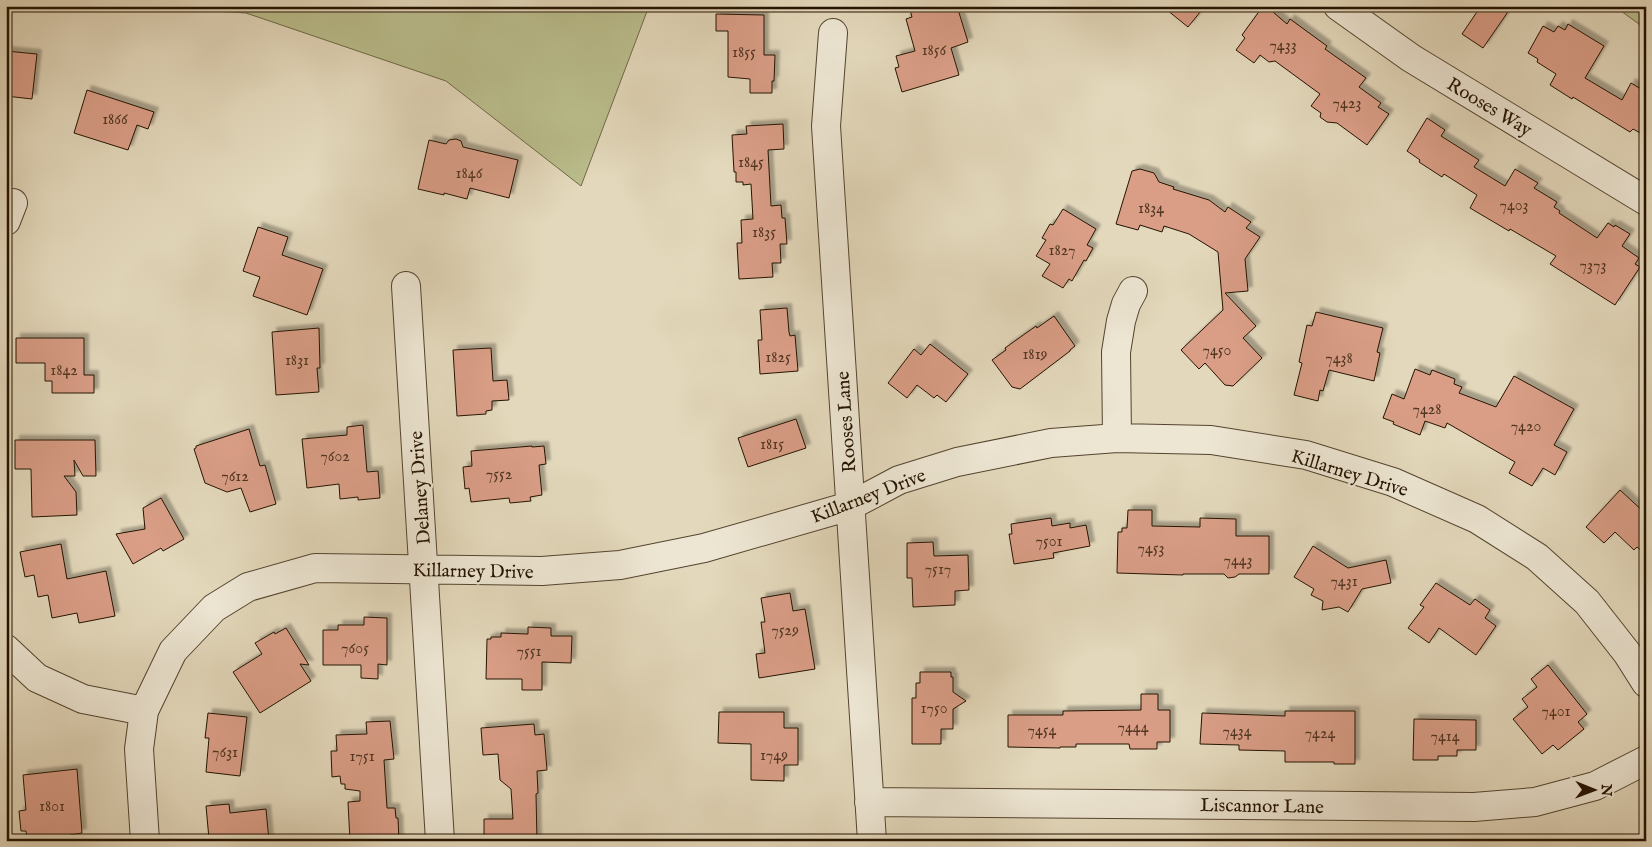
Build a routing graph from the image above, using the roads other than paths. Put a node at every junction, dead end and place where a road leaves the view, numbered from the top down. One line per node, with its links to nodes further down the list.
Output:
1 (1338, 6): 3 (street, Rooses Way)
2 (833, 34): 7 (street, Rooses Lane)
3 (1646, 201)
4 (406, 286): 8 (street, Delaney Drive)
5 (1133, 291): 6 (street)
6 (1117, 438): 7 (street, Killarney Drive); 10 (street, Killarney Drive)
7 (850, 506): 8 (street, Killarney Drive); 13 (street, Rooses Lane)
8 (424, 569): 11 (street, Killarney Drive); 15 (street, Delaney Drive)
9 (6, 649): 11 (street)
10 (1646, 684)
11 (144, 711): 14 (street, Killarney Drive)
12 (1646, 760): 13 (street, Liscannor Lane)
13 (869, 802): 16 (street, Rooses Lane)
14 (145, 841)
15 (440, 841)
16 (872, 841)

